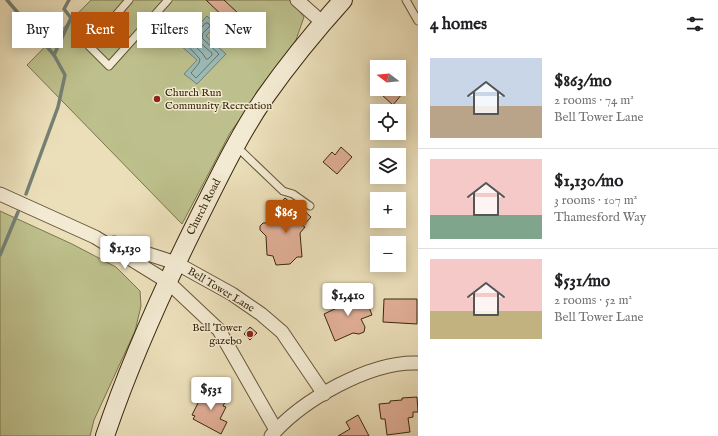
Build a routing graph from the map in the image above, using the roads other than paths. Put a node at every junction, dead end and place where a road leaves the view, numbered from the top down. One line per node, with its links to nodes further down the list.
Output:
1 (129, 0): 2 (lane)
2 (168, 0)
3 (297, 0): 7 (street)
4 (406, 0): 6 (lane)
5 (336, 2): 7 (main road, Church Road)
6 (418, 21)
7 (323, 23): 8 (main road, Church Road)
8 (236, 146): 10 (lane); 12 (main road, Church Road)
9 (0, 194): 11 (street)
10 (310, 206)
11 (95, 237): 12 (street, Bell Tower Lane); 13 (street, Bell Tower Lane)
12 (176, 263): 13 (main road, Church Road); 15 (street, Bell Tower Lane)
13 (168, 282): 16 (street, Bell Tower Lane); 17 (main road, Church Road)
14 (418, 363): 15 (street)
15 (324, 394): 16 (street)
16 (273, 433)
17 (105, 436)

